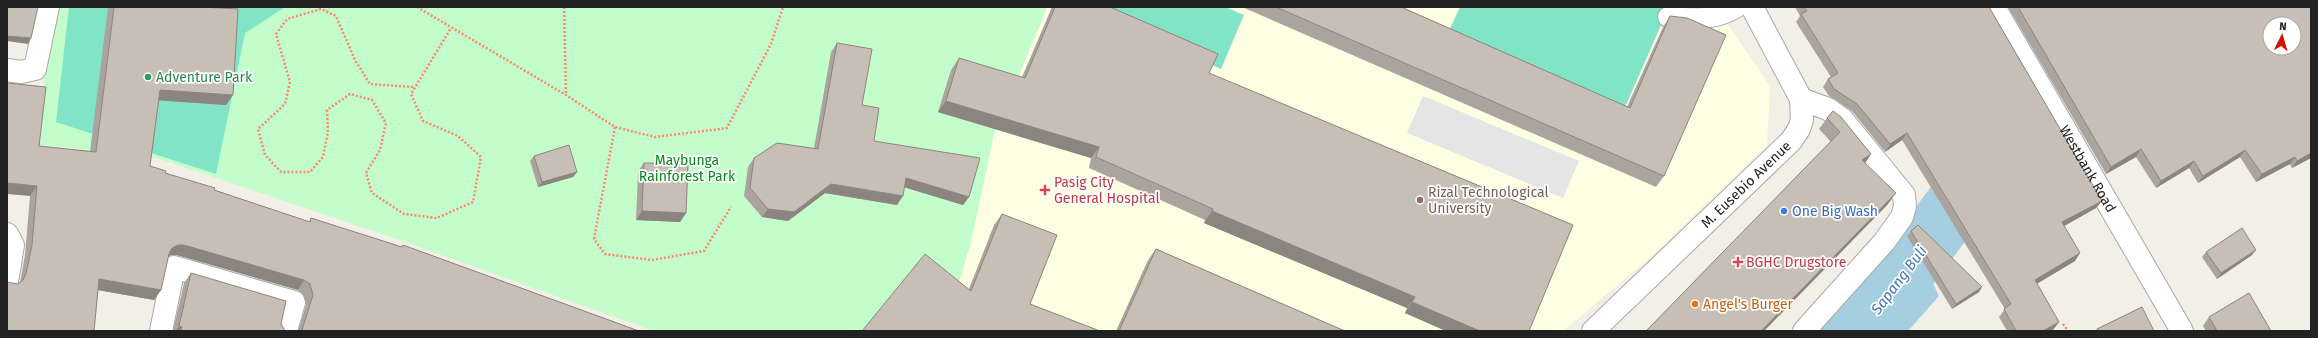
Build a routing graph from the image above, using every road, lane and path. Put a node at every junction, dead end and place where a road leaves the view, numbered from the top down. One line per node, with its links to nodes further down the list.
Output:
1 (48, 7): 10 (street)
2 (417, 7): 9 (path)
3 (564, 7): 12 (path)
4 (783, 7): 14 (path)
5 (1737, 7): 8 (lane)
6 (1752, 7): 13 (street, M. Eusebio Avenue)
7 (1994, 7): 24 (street, Westbank Road)
8 (1668, 17)
9 (452, 28): 11 (path); 12 (path)
10 (7, 70)
11 (413, 87): 11 (path)
12 (566, 95): 14 (path)
13 (1801, 99): 21 (street, M. Eusebio Avenue); 22 (street)
14 (615, 127): 15 (path)
15 (731, 207)
16 (7, 234): 17 (street)
17 (7, 282)
18 (2063, 324): 23 (path)
19 (161, 331): 20 (street)
20 (286, 331)
21 (1593, 331)
22 (1804, 331)
23 (2068, 331)
24 (2182, 331)

